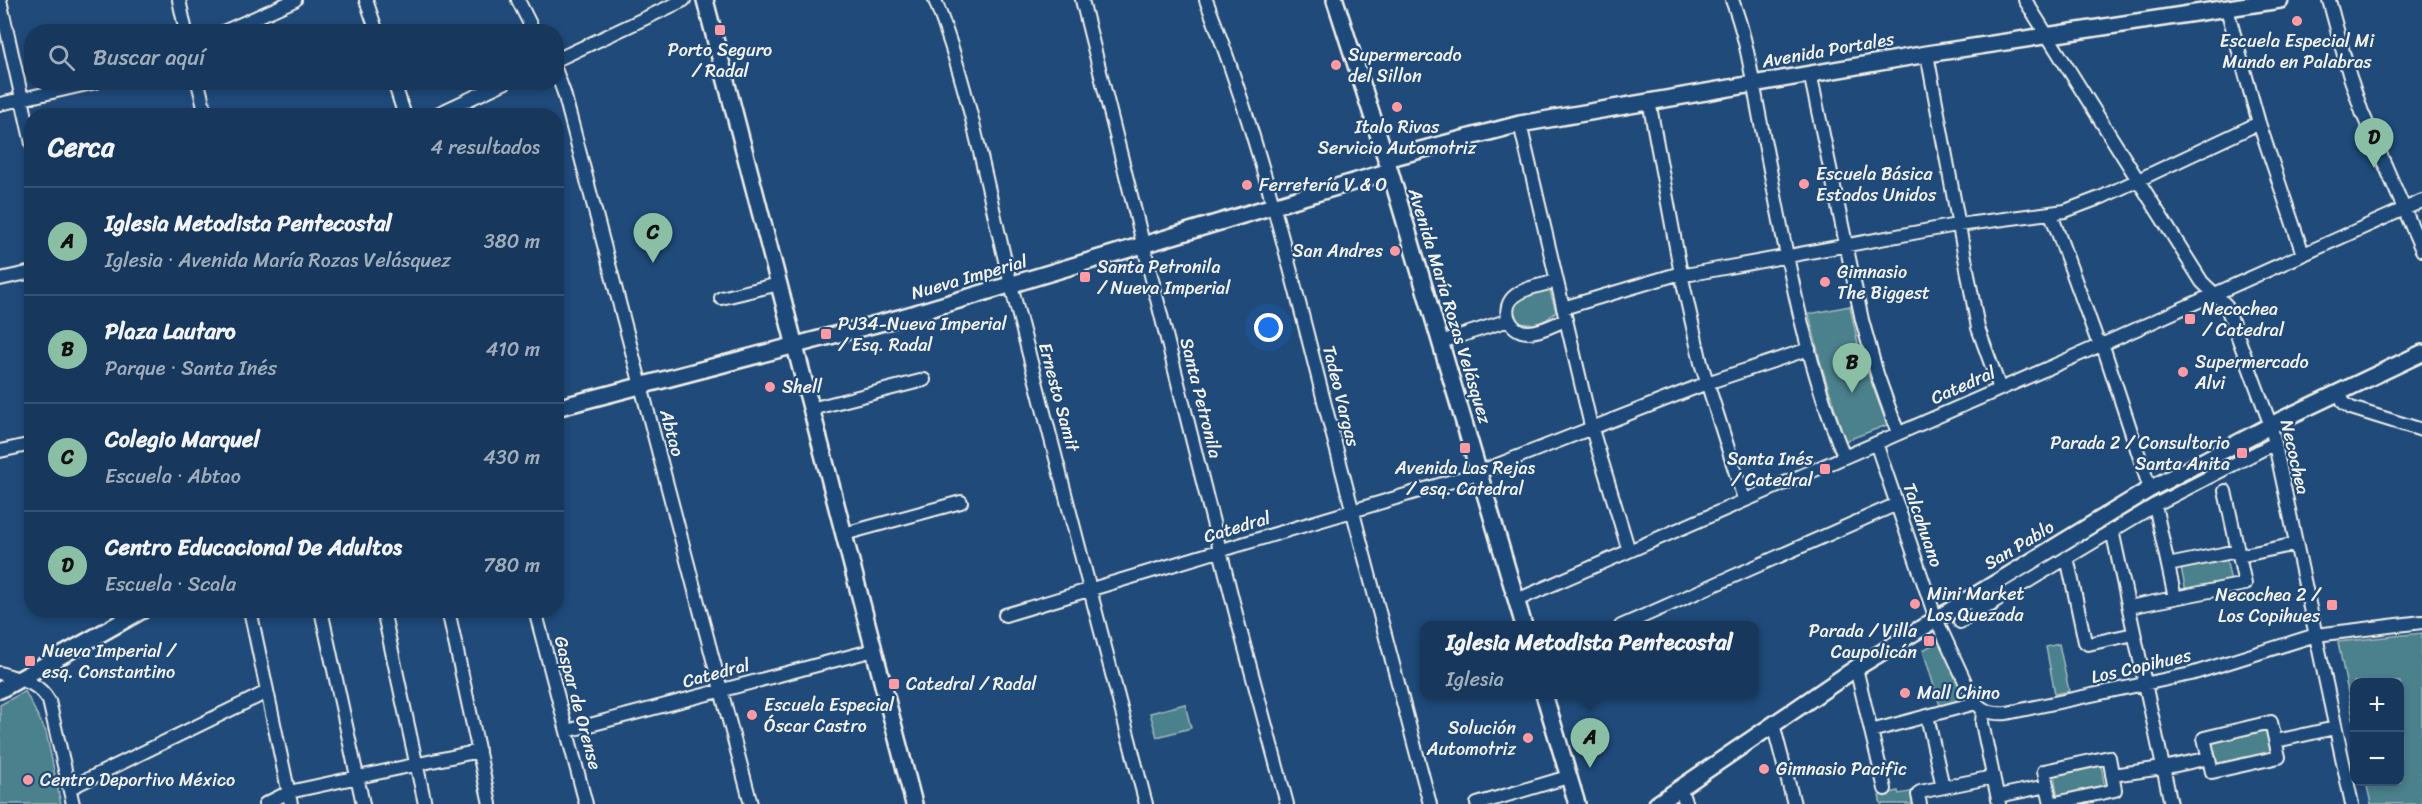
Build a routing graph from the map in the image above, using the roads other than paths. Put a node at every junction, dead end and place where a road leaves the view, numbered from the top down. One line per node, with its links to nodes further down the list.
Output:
1 (0, 0): 31 (street)
2 (179, 0): 17 (street)
3 (295, 0): 18 (street)
4 (366, 0): 19 (street)
5 (518, 0): 20 (street)
6 (684, 0): 23 (street)
7 (705, 0): 56 (main road)
8 (935, 0): 57 (street, Ernesto Samit)
9 (1082, 0): 48 (street, Santa Petronila)
10 (1206, 0): 43 (street, Tadeo Vargas)
11 (1335, 0): 40 (main road, Avenida María Rozas Velásquez)
12 (1732, 0): 25 (street)
13 (2025, 0): 21 (street, Necochea)
14 (2280, 0): 16 (main road, Avenida Portales)
15 (2329, 0): 44 (street)
16 (2227, 9): 21 (main road, Avenida Portales); 38 (street)
17 (184, 24)
18 (241, 24)
19 (374, 24)
20 (530, 24)
21 (2045, 34): 22 (main road, Avenida Portales); 41 (street, Necochea)
22 (1927, 54): 24 (main road, Avenida Portales); 46 (street)
23 (564, 56)
24 (1810, 73): 25 (main road, Avenida Portales); 47 (street)
25 (1752, 83): 32 (main road, Avenida Portales); 51 (street)
26 (63, 90): 31 (street)
27 (200, 90): 34 (street)
28 (397, 90): 35 (street)
29 (489, 90): 36 (street)
30 (563, 90): 69 (street, Abtao)
31 (22, 100): 33 (street); 37 (street)
32 (1649, 101): 39 (main road, Avenida Portales); 53 (street)
33 (0, 104)
34 (204, 108)
35 (402, 108)
36 (450, 108)
37 (24, 109)
38 (2259, 123): 41 (street); 50 (street)
39 (1520, 124): 40 (main road, Avenida Portales); 55 (street)
40 (1388, 165): 43 (main road, Nueva Imperial); 62 (main road, Avenida María Rozas Velásquez)
41 (2138, 181): 45 (street); 58 (street, Necochea)
42 (2422, 201): 44 (street, Catedral)
43 (1274, 206): 48 (main road, Nueva Imperial); 90 (street, Tadeo Vargas)
44 (2404, 210): 49 (street); 50 (street, Catedral)
45 (2051, 214): 46 (street); 63 (street)
46 (1959, 225): 47 (street); 70 (street)
47 (1846, 244): 51 (street); 77 (street)
48 (1145, 245): 57 (main road, Nueva Imperial); 94 (street, Santa Petronila)
49 (2422, 250)
50 (2303, 254): 58 (street, Catedral)
51 (1788, 256): 53 (street); 65 (street)
52 (24, 274): 54 (street)
53 (1681, 274): 60 (street); 68 (street)
54 (0, 279)
55 (1556, 281): 60 (street); 61 (street)
56 (779, 284): 59 (street); 64 (main road)
57 (1011, 285): 64 (main road, Nueva Imperial); 99 (street, Ernesto Samit)
58 (2214, 293): 63 (street, Catedral); 75 (street, Necochea)
59 (721, 298)
60 (1564, 314): 61 (street); 74 (street)
61 (1509, 320): 62 (street)
62 (1441, 342): 83 (main road, Avenida María Rozas Velásquez)
63 (2101, 345): 70 (street, Catedral); 84 (street)
64 (795, 347): 69 (main road, Nueva Imperial); 73 (main road)
65 (1809, 350): 68 (street, Catedral); 82 (street)
66 (2422, 353): 71 (main road, San Pablo)
67 (924, 380): 73 (street)
68 (1707, 383): 74 (street, Catedral); 86 (street)
69 (642, 386): 72 (main road, Nueva Imperial); 125 (street, Abtao)
70 (2000, 389): 77 (street, Catedral)
71 (2339, 393): 75 (main road, San Pablo); 76 (street)
72 (564, 406)
73 (811, 409): 92 (main road)
74 (1591, 426): 83 (street, Catedral); 95 (street)
75 (2271, 426): 79 (street, Necochea); 84 (main road, San Pablo)
76 (2422, 430)
77 (1898, 433): 78 (street, Catedral)
78 (1876, 443): 82 (street, Catedral); 88 (street, Talcahuano)
79 (2275, 443): 89 (street, San Pablo); 93 (street, Necochea)
80 (24, 446): 81 (street)
81 (0, 451)
82 (1844, 456): 86 (street, Catedral)
83 (1479, 472): 90 (street, Catedral); 101 (main road, Avenida María Rozas Velásquez)
84 (2150, 489): 102 (main road, San Pablo)
85 (2225, 491): 96 (street)
86 (1744, 499): 95 (street, Catedral)
87 (961, 502): 92 (street)
88 (1897, 504): 112 (street, Talcahuano); 114 (street)
89 (2155, 504): 91 (street, San Pablo); 98 (street)
90 (1352, 511): 94 (street, Catedral); 160 (street, Tadeo Vargas)
91 (2112, 530): 97 (street, San Pablo); 104 (street)
92 (843, 534): 119 (main road)
93 (2296, 544): 96 (street); 118 (street, Necochea)
94 (1220, 551): 99 (street, Catedral); 159 (street, Santa Petronila)
95 (1629, 551): 101 (street, Catedral)
96 (2238, 554): 98 (street); 100 (street)
97 (2067, 557): 103 (street, San Pablo); 117 (street)
98 (2168, 566): 100 (street)
99 (1091, 590): 105 (street, Catedral); 158 (street, Ernesto Samit)
100 (2175, 598): 104 (street)
101 (1517, 600): 113 (main road, Avenida María Rozas Velásquez)
102 (1966, 600): 103 (main road); 112 (main road, San Pablo)
103 (1990, 604): 115 (street, San Pablo)
104 (2129, 607): 117 (street)
105 (1005, 615)
106 (127, 618): 122 (main road)
107 (252, 618): 126 (street)
108 (323, 618): 140 (street)
109 (385, 618): 137 (street)
110 (450, 618): 135 (street)
111 (537, 618): 132 (street, Gaspar de Orense)
112 (1936, 619): 120 (main road, San Pablo); 128 (street, Talcahuano)
113 (1523, 621)
114 (1632, 621)
115 (1959, 622)
116 (2422, 622): 118 (street, Los Copihues)
117 (2134, 634): 123 (street)
118 (2316, 635): 123 (street, Los Copihues); 131 (street, Necochea)
119 (874, 650): 125 (street, Catedral); 157 (main road)
120 (1856, 668): 130 (main road, San Pablo); 133 (street)
121 (0, 673): 122 (street)
122 (21, 678): 124 (main road); 145 (street)
123 (2145, 685): 128 (street, Los Copihues); 138 (street)
124 (0, 690)
125 (721, 690): 132 (street, Catedral); 156 (street, Abtao)
126 (267, 692): 145 (street); 148 (street)
127 (1545, 699): 141 (main road)
128 (1979, 706): 129 (street, Los Copihues); 142 (street)
129 (1927, 716): 133 (street, Los Copihues); 144 (street)
130 (1773, 724): 146 (main road, San Pablo); 166 (street)
131 (2335, 728): 134 (street); 169 (street, Necochea)
132 (567, 731): 155 (street, Gaspar de Orense)
133 (1871, 731): 147 (street)
134 (2276, 741): 136 (street); 136 (street)
135 (479, 751): 137 (street); 154 (street)
136 (2209, 758): 138 (street)
137 (416, 764): 140 (street); 153 (street)
138 (2163, 768): 139 (street); 168 (street)
139 (2112, 775): 143 (street); 143 (street)
140 (357, 777): 148 (street); 152 (street)
141 (1568, 777): 161 (street); 162 (main road); 163 (main road)
142 (1993, 777): 144 (street); 149 (street)
143 (2047, 786): 149 (street)
144 (1943, 787): 167 (street)
145 (70, 788): 150 (street)
146 (1680, 788): 164 (main road, San Pablo); 165 (street)
147 (1885, 789)
148 (290, 798): 151 (street)
149 (1998, 800)
150 (73, 804)
151 (265, 804)
152 (363, 804)
153 (425, 804)
154 (490, 804)
155 (586, 804)
156 (751, 804)
157 (914, 804)
158 (1146, 804)
159 (1287, 804)
160 (1431, 804)
161 (1477, 804)
162 (1566, 804)
163 (1577, 804)
164 (1657, 804)
165 (1686, 804)
166 (1794, 804)
167 (1920, 804)
168 (2171, 804)
169 (2352, 804)

